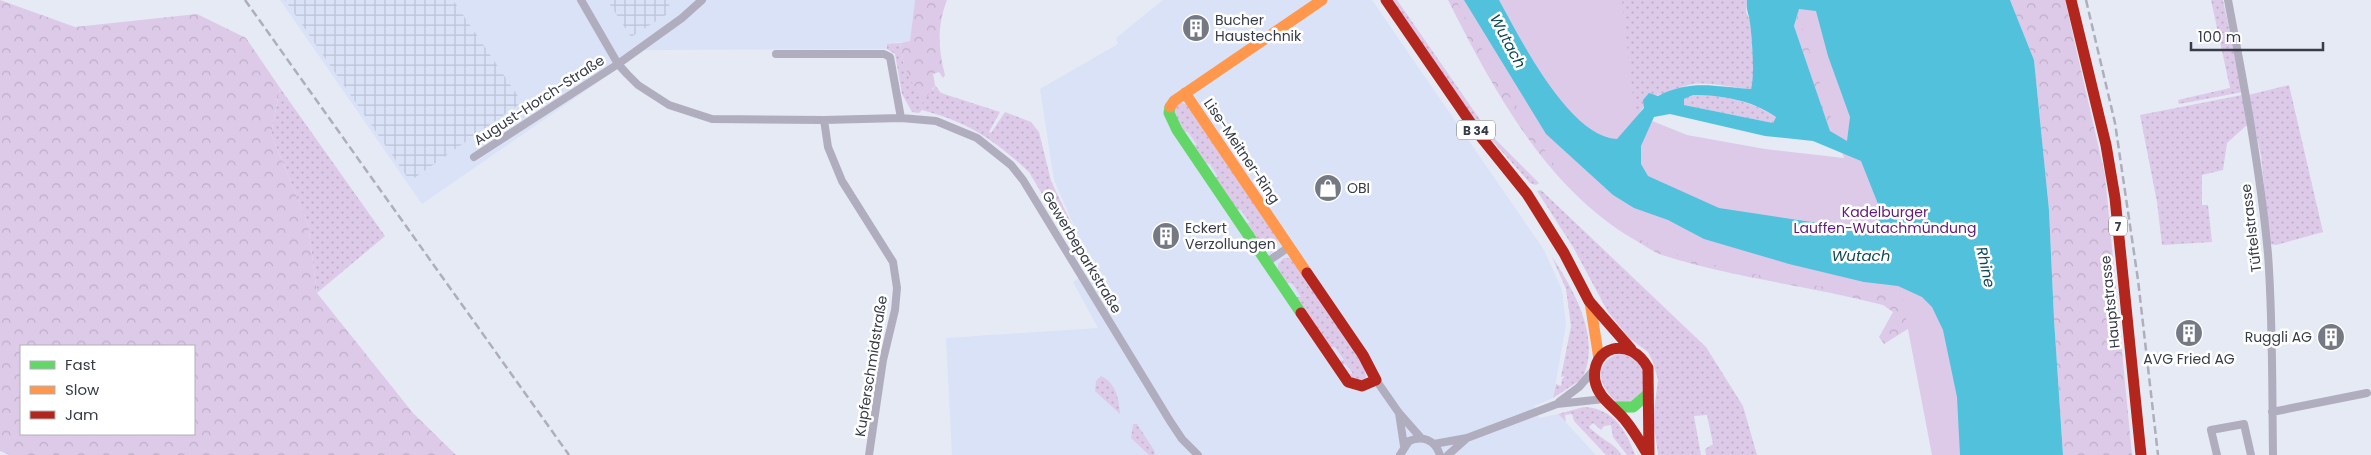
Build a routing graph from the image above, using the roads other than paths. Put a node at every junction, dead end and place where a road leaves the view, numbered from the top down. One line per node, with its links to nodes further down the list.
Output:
1 (581, 0): 8 (street)
2 (702, 0): 8 (street, August-Horch-Straße)
3 (1386, 0): 15 (main road, B 34)
4 (2071, 0): 36 (main road, Hauptstrasse / 7)
5 (2228, 0): 24 (street, Tüftelstrasse)
6 (1318, 1): 9 (main road)
7 (776, 54): 10 (street)
8 (618, 64): 11 (street, Gewerbeparkstraße); 12 (street, August-Horch-Straße)
9 (1185, 93): 13 (main road, Lise-Meitner-Ring); 14 (main road, Lise-Meitner-Ring)
10 (901, 118): 11 (street, Gewerbeparkstraße); 31 (street, Gewerbeparkstraße)
11 (824, 120): 30 (street, Kupferschmidstraße)
12 (474, 157)
13 (1289, 247): 14 (street); 18 (main road, Lise-Meitner-Ring)
14 (1268, 262): 18 (main road, Lise-Meitner-Ring)
15 (1589, 301): 16 (main road, B 34); 17 (main road, B 34)
16 (1631, 348): 17 (main road); 20 (main road, B 34)
17 (1597, 364): 21 (main road, B 34); 22 (street)
18 (1376, 380): 25 (street, Lise-Meitner-Ring)
19 (2367, 393): 24 (street)
20 (1648, 394): 23 (main road); 35 (main road, B 34)
21 (1604, 399): 22 (street); 23 (main road, B 34)
22 (1556, 404): 27 (street)
23 (1614, 407): 35 (main road, B 34)
24 (2272, 412): 39 (street, Tüftelstrasse)
25 (1399, 413): 26 (street, Lise-Meitner-Ring); 29 (street, Lise-Meitner-Ring)
26 (1422, 438): 28 (street); 29 (street)
27 (1467, 438): 28 (street); 34 (street)
28 (1434, 444): 33 (street)
29 (1404, 446): 32 (street)
30 (869, 455)
31 (1198, 455)
32 (1400, 455)
33 (1440, 455)
34 (1448, 455)
35 (1649, 455)
36 (2141, 455)
37 (2217, 455): 38 (street)
38 (2251, 455)
39 (2273, 455)

